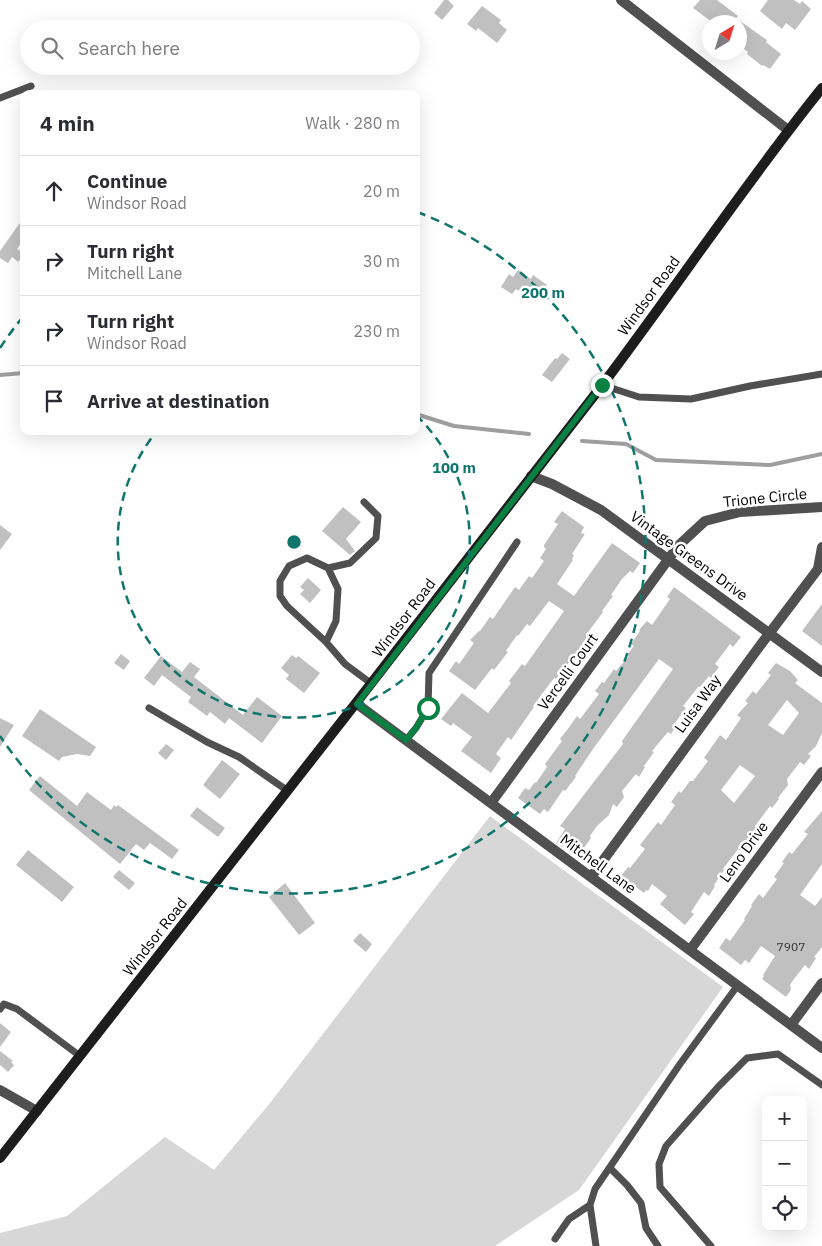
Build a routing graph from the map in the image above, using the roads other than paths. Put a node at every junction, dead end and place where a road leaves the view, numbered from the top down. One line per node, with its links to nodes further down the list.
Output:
1 (621, 0): 7 (street)
2 (31, 86): 5 (lane)
3 (822, 88): 7 (main road, Windsor Road)
4 (20, 90): 6 (lane)
5 (21, 90)
6 (0, 98)
7 (788, 130): 9 (main road, Windsor Road)
8 (822, 374): 9 (lane)
9 (602, 385): 10 (main road, Windsor Road)
10 (531, 476): 15 (street, Vintage Greens Drive); 20 (main road, Windsor Road)
11 (364, 502): 16 (lane)
12 (822, 507): 15 (street, Trione Circle)
13 (517, 542): 23 (lane)
14 (822, 547): 17 (street, Luisa Way)
15 (669, 559): 17 (street, Vintage Greens Drive); 26 (street, Vercelli Court)
16 (328, 568): 18 (lane); 18 (lane)
17 (770, 633): 19 (street, Vintage Greens Drive); 27 (street, Luisa Way)
18 (326, 642): 20 (lane)
19 (822, 672)
20 (372, 684): 21 (main road, Windsor Road)
21 (357, 704): 23 (street, Mitchell Lane); 25 (main road, Windsor Road)
22 (149, 708): 25 (lane)
23 (406, 740): 26 (street, Mitchell Lane)
24 (822, 772): 28 (street, Leno Drive)
25 (288, 790): 34 (main road, Windsor Road)
26 (490, 803): 27 (street, Mitchell Lane)
27 (591, 877): 28 (street, Mitchell Lane)
28 (690, 950): 30 (street, Mitchell Lane)
29 (822, 983): 32 (street)
30 (738, 985): 32 (street, Mitchell Lane); 39 (lane)
31 (0, 1009): 34 (lane)
32 (791, 1025): 33 (street, Mitchell Lane)
33 (822, 1048)
34 (80, 1056): 37 (main road, Windsor Road)
35 (822, 1085): 44 (lane)
36 (0, 1090): 37 (street)
37 (37, 1111): 38 (main road, Windsor Road)
38 (0, 1158)
39 (610, 1168): 40 (lane); 43 (lane)
40 (590, 1205): 41 (lane); 42 (lane)
41 (555, 1239)
42 (596, 1246)
43 (658, 1246)
44 (711, 1246)

